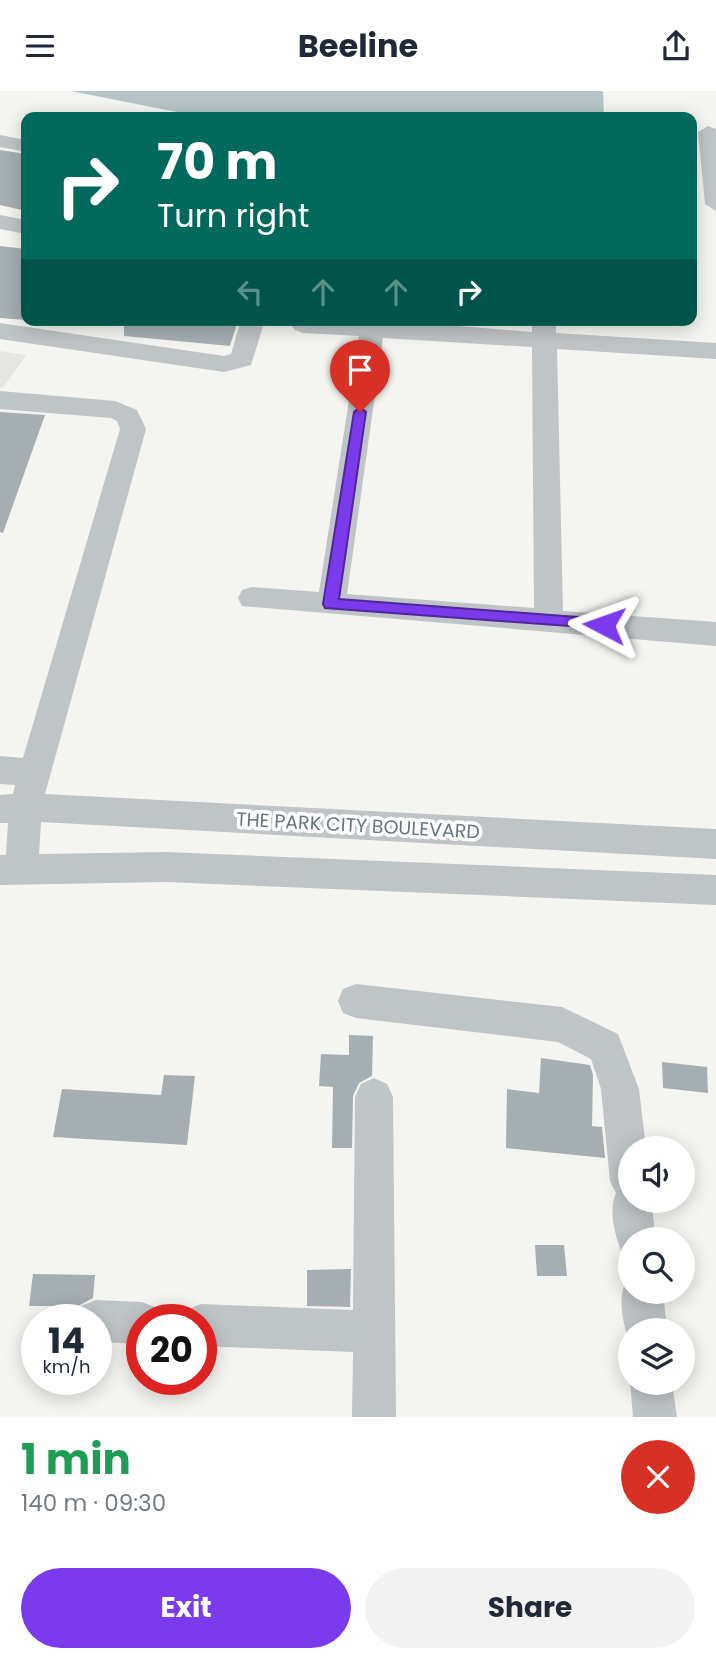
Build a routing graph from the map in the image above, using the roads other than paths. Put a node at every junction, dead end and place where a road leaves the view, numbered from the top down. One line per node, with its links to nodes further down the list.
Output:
1 (705, 132): 4 (street)
2 (0, 141): 3 (street)
3 (21, 145)
4 (716, 204)
5 (0, 222): 6 (street)
6 (21, 226)
7 (251, 326): 10 (street)
8 (373, 326): 16 (street)
9 (407, 326): 11 (street)
10 (31, 327): 12 (street)
11 (544, 330): 13 (street); 17 (street)
12 (0, 331)
13 (716, 351)
14 (0, 400): 20 (street)
15 (252, 598): 16 (street)
16 (331, 604): 17 (street)
17 (549, 621): 18 (street)
18 (716, 634)
19 (0, 769): 20 (street)
20 (35, 772): 21 (street)
21 (13, 808): 22 (street, THE PARK CITY BOULEVARD); 23 (street)
22 (716, 844)
23 (11, 870): 24 (street)
24 (716, 890)
25 (356, 1001): 27 (street)
26 (374, 1097): 29 (street)
27 (625, 1136)
28 (217, 1326): 29 (street)
29 (374, 1332): 31 (street)
30 (652, 1395): 32 (street)
31 (374, 1417)
32 (655, 1417)

